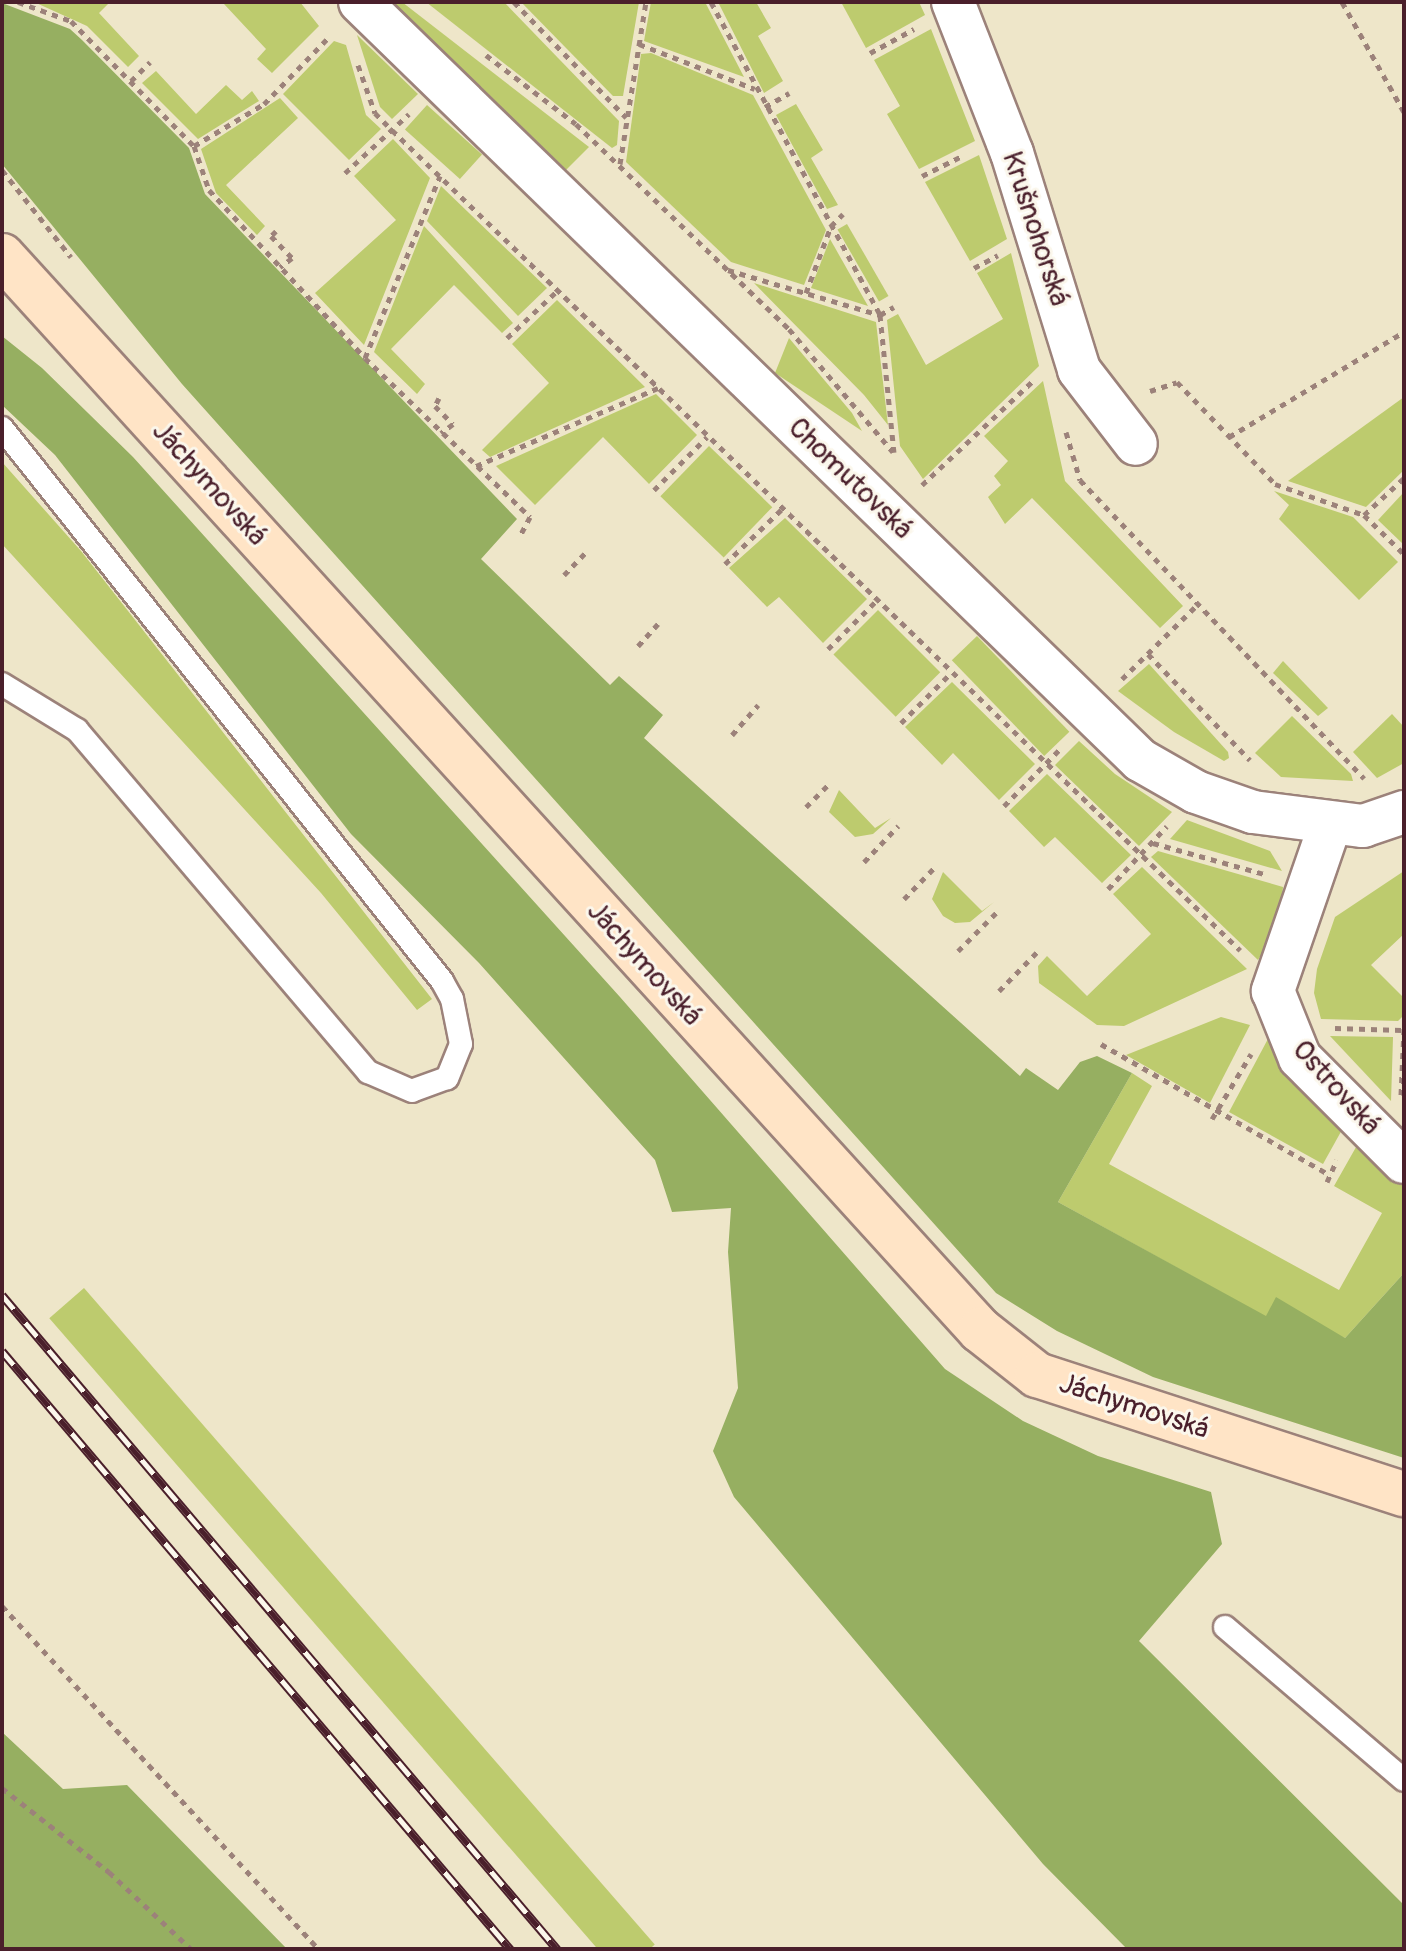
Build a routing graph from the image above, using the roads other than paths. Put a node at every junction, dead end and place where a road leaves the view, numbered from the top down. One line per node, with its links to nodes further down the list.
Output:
1 (937, 14): 5 (street, Krušnohorská)
2 (349, 15): 8 (street, Chomutovská)
3 (2, 256): 10 (street, Jáchymovská)
4 (2, 428): 6 (lane)
5 (1136, 444)
6 (2, 684)
7 (1389, 800): 8 (street, Chomutovská)
8 (1330, 825): 9 (street, Ostrovská)
9 (1404, 1162)
10 (1404, 1494)
11 (1225, 1627): 12 (lane)
12 (1404, 1780)

